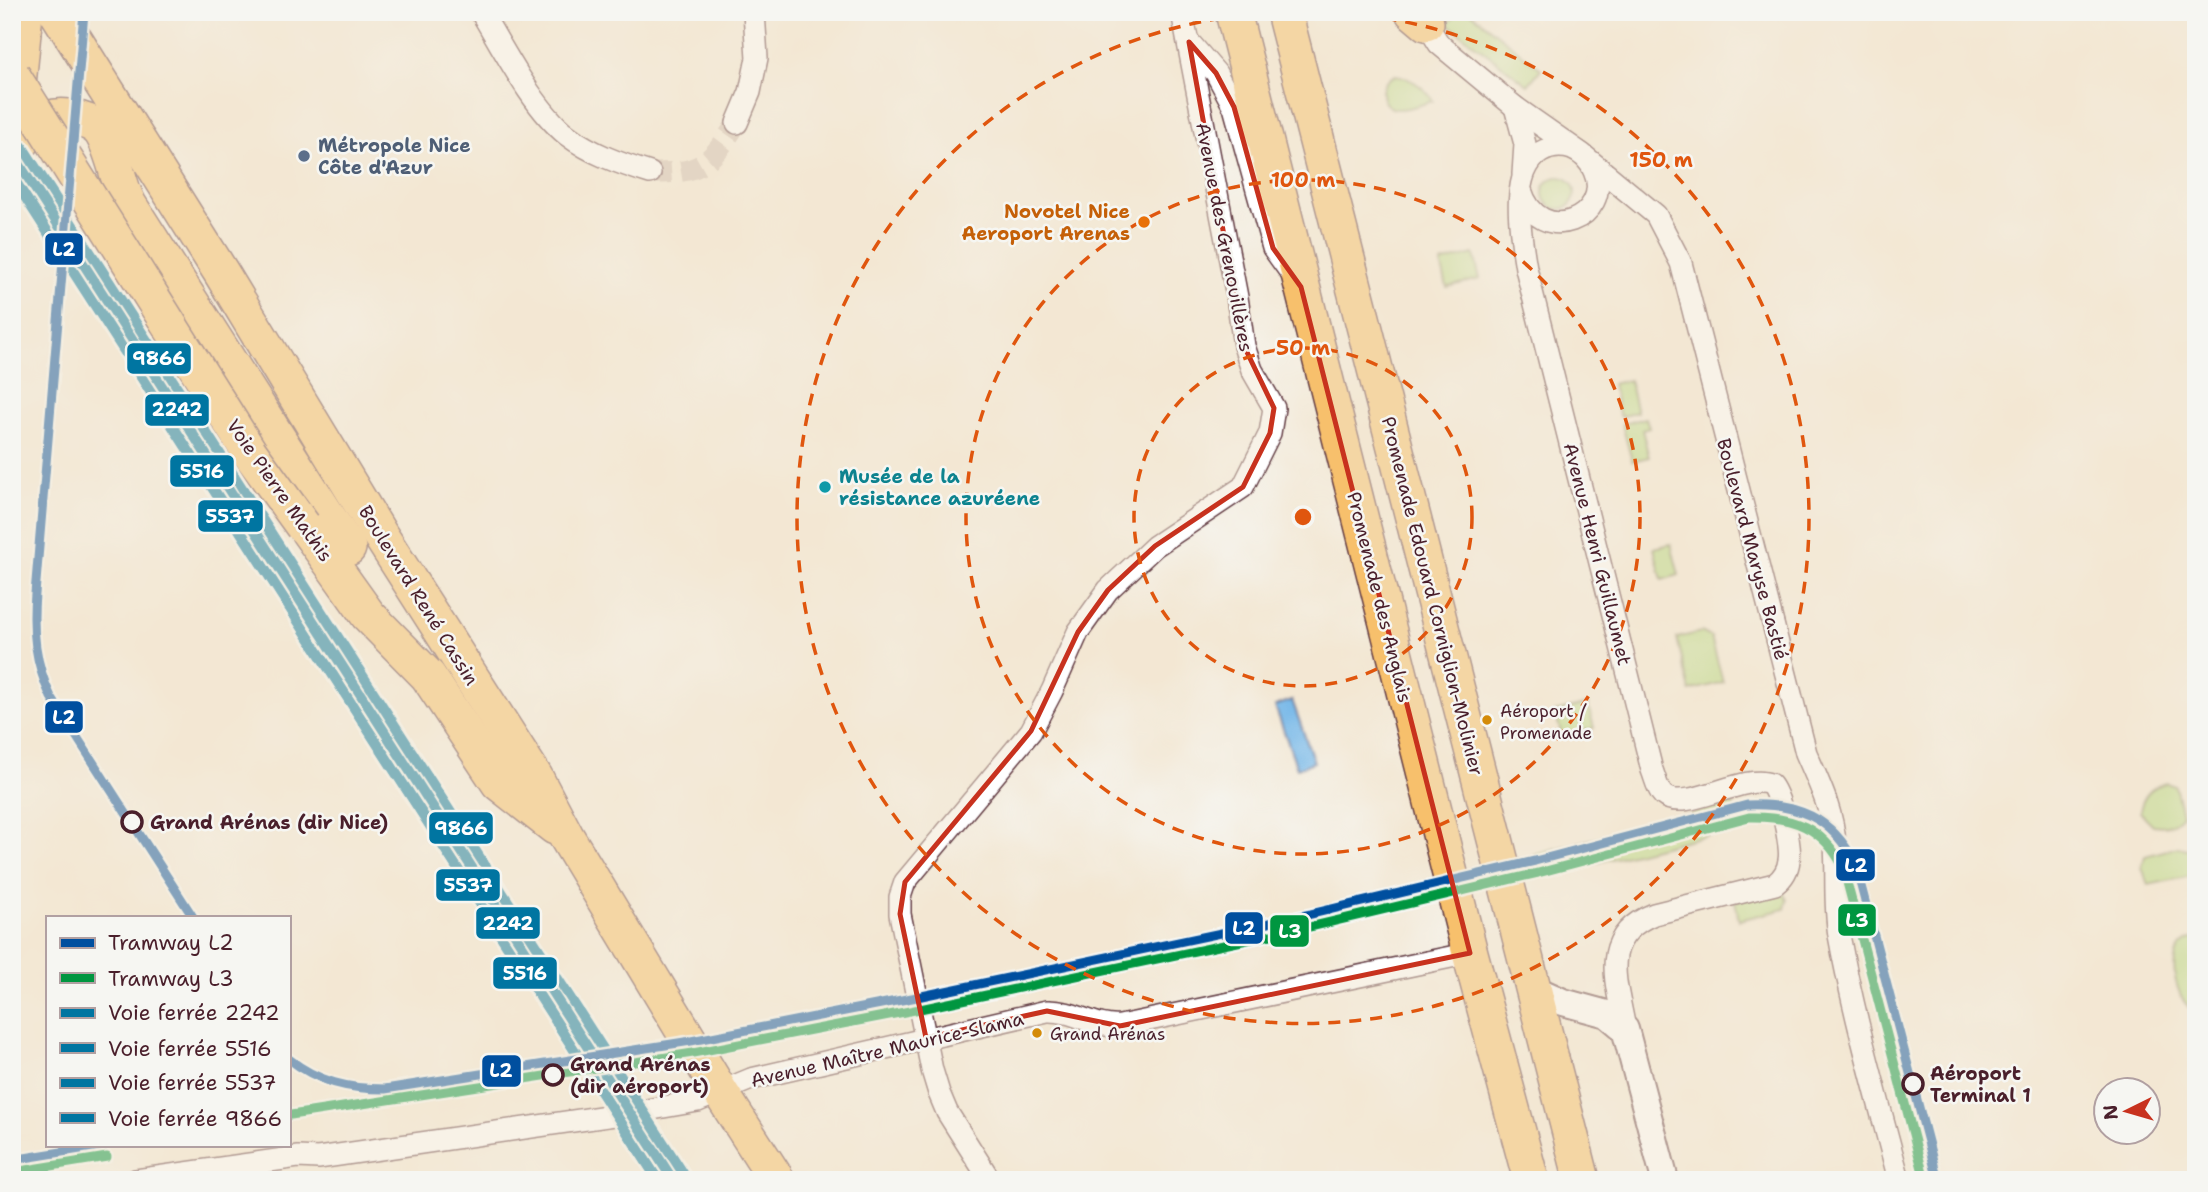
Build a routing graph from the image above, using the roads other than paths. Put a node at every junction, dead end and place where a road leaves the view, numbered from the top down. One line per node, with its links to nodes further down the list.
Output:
1 (25, 12): 13 (main road)
2 (57, 12): 21 (main road, Boulevard René Cassin)
3 (481, 12): 16 (street)
4 (754, 12): 12 (street)
5 (1182, 12): 9 (street, Avenue des Grenouillères)
6 (1233, 12): 18 (main road, Promenade des Anglais)
7 (1284, 12): 23 (main road, Promenade Edouard Corniglion-Molinier)
8 (1420, 17): 11 (street, Boulevard Maryse Bastié)
9 (1189, 42): 18 (street, Avenue des Grenouillères); 25 (street, Avenue des Grenouillères)
10 (12, 75): 21 (main road, Voie Pierre Mathis, bridge)
11 (1515, 107): 14 (street, Boulevard Maryse Bastié); 17 (street)
12 (737, 123)
13 (12, 148)
14 (1581, 154): 17 (street); 17 (street); 33 (street, Boulevard Maryse Bastié)
15 (12, 159): 19 (main road, Boulevard René Cassin)
16 (650, 173)
17 (1522, 183): 24 (street, Avenue Henri Guillaumet)
18 (1301, 287): 20 (main road, Promenade des Anglais)
19 (348, 548)
20 (1433, 803): 22 (main road, Promenade des Anglais); 23 (main road)
21 (566, 836): 26 (main road, Boulevard René Cassin)
22 (1458, 956): 25 (street, Avenue Maître Maurice-Slama); 30 (main road, Promenade des Anglais)
23 (1532, 988): 24 (street); 31 (main road, Promenade Edouard Corniglion-Molinier)
24 (1625, 1030): 32 (street)
25 (926, 1038): 26 (street, Avenue Maître Maurice-Slama); 29 (street)
26 (721, 1093): 27 (street, Avenue Maître Maurice-Slama); 28 (main road, Boulevard René Cassin)
27 (136, 1180)
28 (777, 1180)
29 (990, 1180)
30 (1531, 1180)
31 (1582, 1180)
32 (1665, 1180)
33 (1899, 1180)

